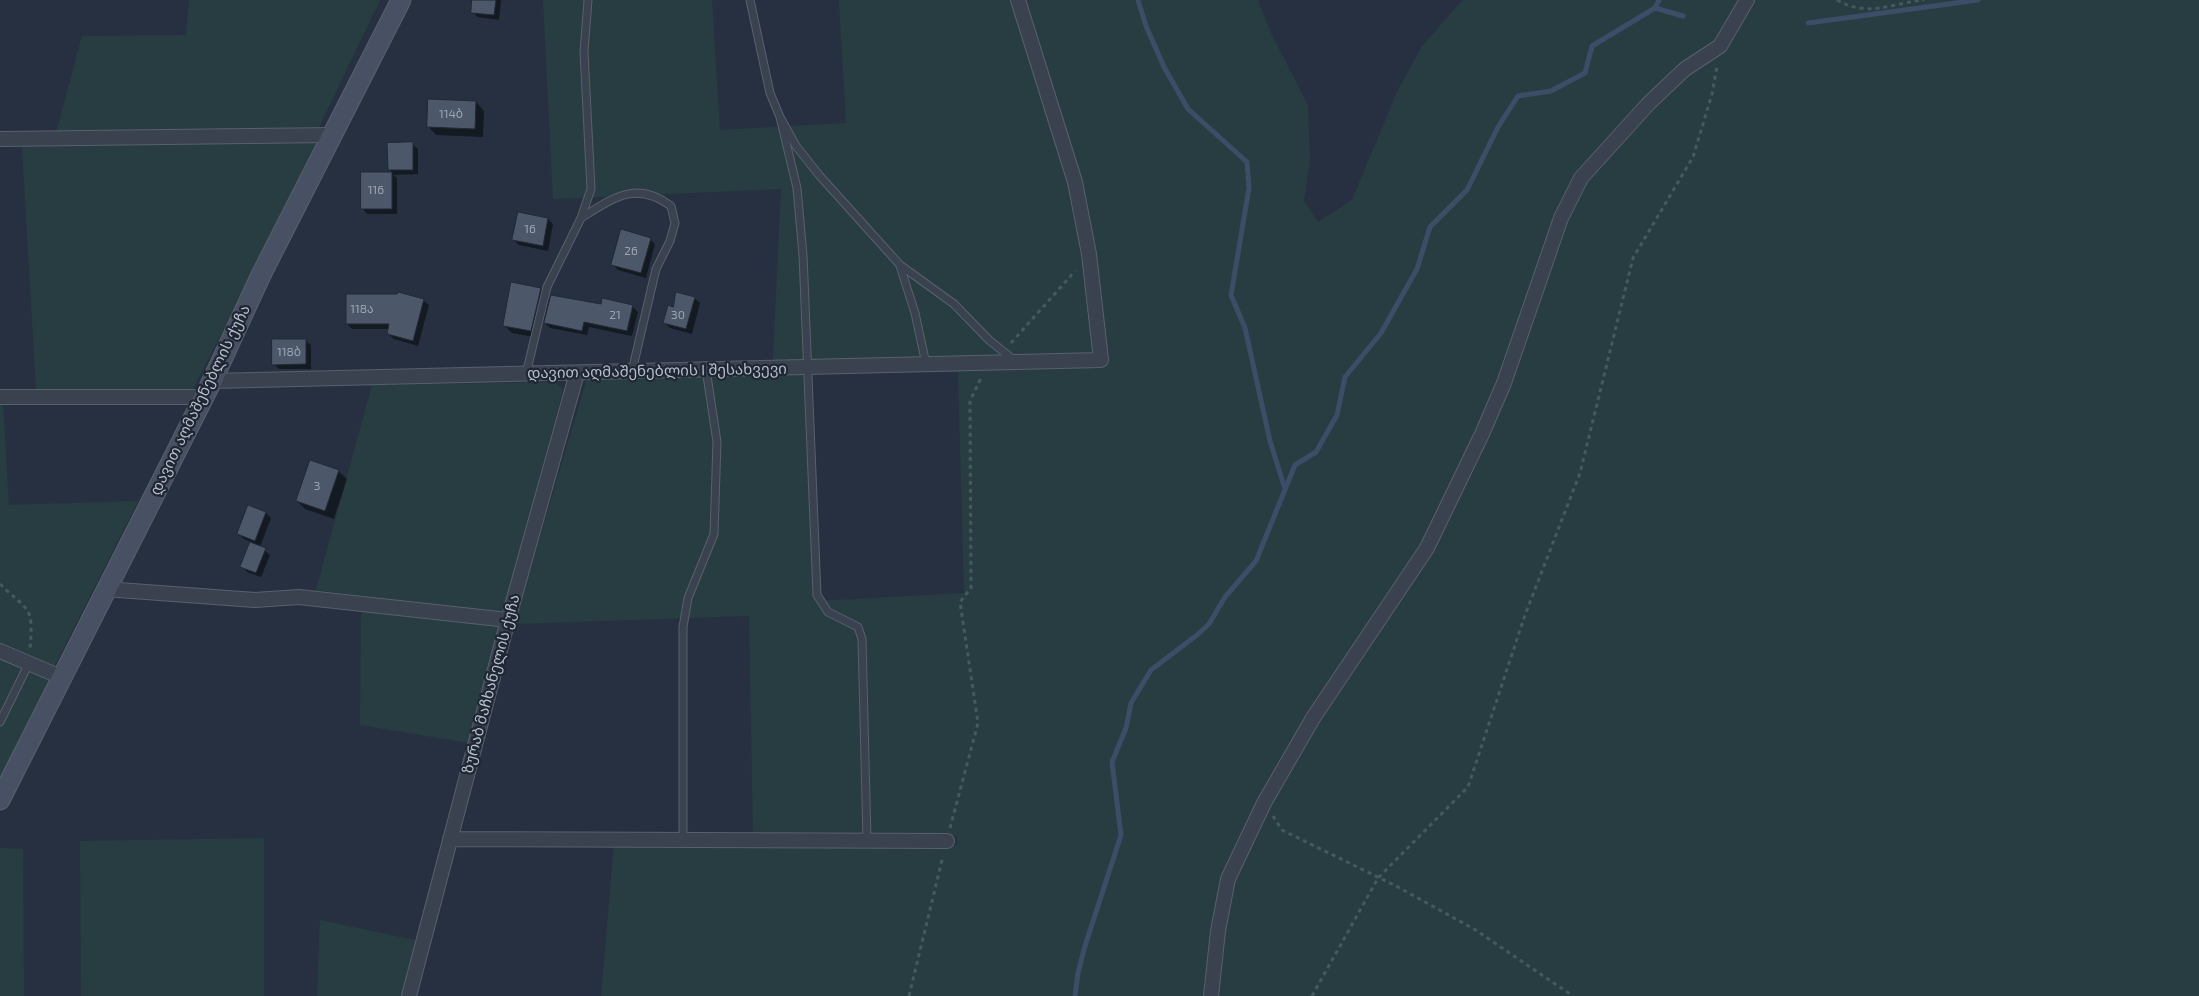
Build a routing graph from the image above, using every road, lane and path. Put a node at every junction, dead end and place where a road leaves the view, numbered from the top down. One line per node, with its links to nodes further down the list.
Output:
1 (401, 0): 10 (street, დავით აღმაშენებლის ქუჩა)
2 (588, 0): 12 (lane)
3 (750, 0): 9 (lane)
4 (1018, 0): 13 (street)
5 (1747, 0): 8 (street)
6 (1837, 0): 7 (path)
7 (1924, 0)
8 (1720, 46): 34 (street); 39 (path)
9 (780, 117): 14 (lane); 19 (lane)
10 (332, 135): 11 (street); 24 (street, დავით აღმაშენებლის ქუჩა)
11 (0, 140)
12 (582, 218): 21 (lane); 23 (lane)
13 (1090, 254): 15 (path); 16 (street, დავით აღმაშენებლის I შესახვევი)
14 (900, 265): 15 (lane); 18 (lane)
15 (1003, 352): 16 (lane)
16 (1017, 362): 17 (street, დავით აღმაშენებლის I შესახვევი)
17 (992, 363): 18 (street, დავით აღმაშენებლის I შესახვევი); 38 (path)
18 (926, 365): 19 (street, დავით აღმაშენებლის I შესახვევი)
19 (807, 367): 20 (street, დავით აღმაშენებლის I შესახვევი); 37 (lane)
20 (706, 370): 21 (street, დავით აღმაშენებლის I შესახვევი); 36 (lane)
21 (632, 371): 22 (street, დავით აღმაშენებლის I შესახვევი)
22 (577, 373): 23 (street, დავით აღმაშენებლის I შესახვევი); 28 (street, ზურაბ მაჩხანელის ქუჩა)
23 (526, 374): 24 (street, დავით აღმაშენებლის I შესახვევი)
24 (208, 388): 25 (street, დავით აღმაშენებლის I შესახვევი); 27 (street, დავით აღმაშენებლის ქუჩა)
25 (0, 397)
26 (0, 584): 30 (path)
27 (105, 590): 28 (street); 31 (street, დავით აღმაშენებლის ქუჩა)
28 (508, 620): 35 (street, ზურაბ მაჩხანელის ქუჩა)
29 (0, 651): 30 (street)
30 (29, 663): 31 (street); 32 (lane)
31 (61, 677): 33 (street, დავით აღმაშენებლის ქუჩა)
32 (0, 722)
33 (0, 800)
34 (1264, 803): 39 (path); 42 (street)
35 (450, 839): 36 (street); 40 (street, ზურაბ მაჩხანელის ქუჩა)
36 (683, 840): 37 (street)
37 (867, 840): 38 (street)
38 (947, 841): 41 (path)
39 (1378, 878): 43 (path); 44 (path)
40 (409, 996)
41 (909, 996)
42 (1211, 996)
43 (1312, 996)
44 (1573, 996)

